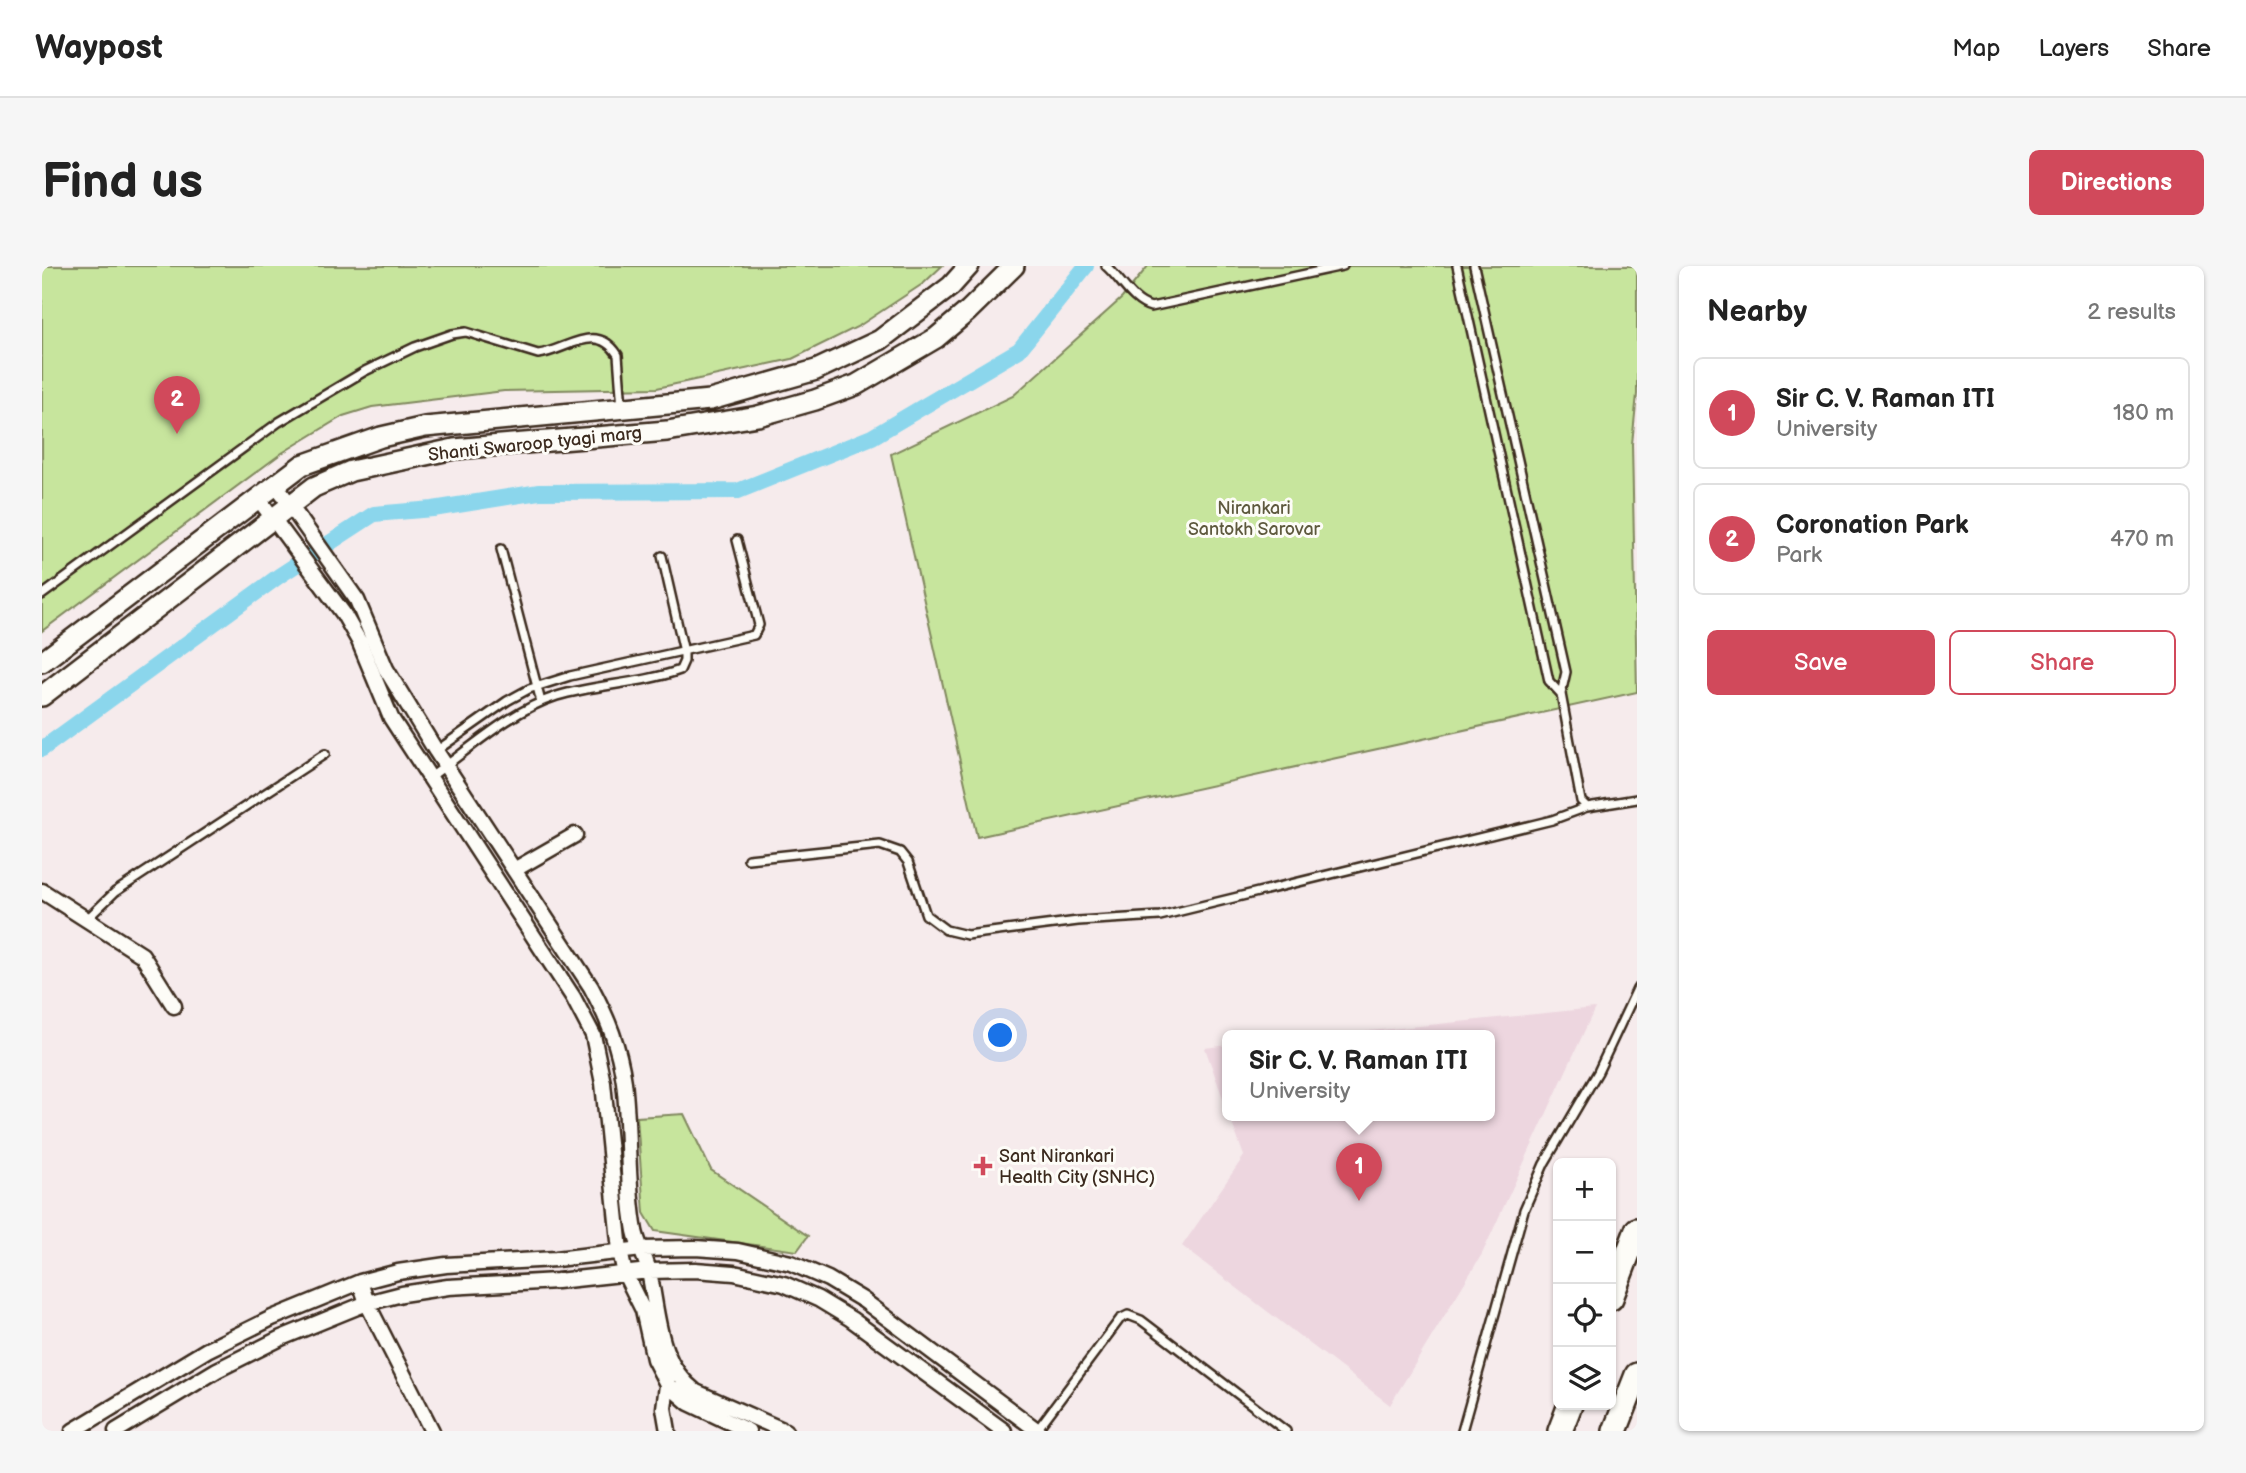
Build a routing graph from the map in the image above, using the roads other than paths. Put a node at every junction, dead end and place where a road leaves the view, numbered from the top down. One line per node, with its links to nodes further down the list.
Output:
1 (969, 266): 9 (main road, Shanti Swaroop tyagi marg)
2 (1014, 266): 14 (main road, Shanti Swaroop tyagi marg)
3 (1106, 266): 4 (lane)
4 (1343, 266)
5 (1457, 266): 8 (lane)
6 (1474, 266): 7 (lane)
7 (1492, 344): 8 (lane); 10 (lane)
8 (1475, 349): 11 (lane)
9 (622, 410): 12 (main road, Shanti Swaroop tyagi marg); 19 (lane)
10 (1521, 474): 11 (lane); 20 (lane)
11 (1504, 479): 21 (lane)
12 (275, 484): 13 (main road, Shanti Swaroop tyagi marg); 14 (street)
13 (258, 498): 15 (street); 24 (main road, Shanti Swaroop tyagi marg)
14 (289, 504): 15 (main road, Shanti Swaroop tyagi marg); 22 (street)
15 (273, 517): 22 (street); 27 (main road, Shanti Swaroop tyagi marg)
16 (737, 540): 23 (lane)
17 (501, 549): 25 (lane)
18 (662, 556): 23 (lane)
19 (42, 595)
20 (1549, 599): 21 (lane); 26 (lane)
21 (1532, 603): 26 (lane)
22 (367, 641): 29 (street); 31 (street)
23 (684, 652): 25 (lane); 28 (lane)
24 (42, 662)
25 (535, 687): 28 (lane); 29 (lane)
26 (1560, 694): 35 (lane)
27 (42, 696)
28 (541, 702): 32 (lane)
29 (436, 751): 31 (street); 32 (street)
30 (325, 754): 41 (lane)
31 (418, 762): 33 (street)
32 (446, 766): 33 (lane); 38 (street)
33 (429, 778): 39 (street)
34 (1637, 799): 35 (lane)
35 (1587, 807): 37 (lane)
36 (575, 835): 38 (street)
37 (748, 859)
38 (511, 865): 39 (street); 44 (street)
39 (491, 873): 45 (street)
40 (42, 891): 41 (street)
41 (86, 919): 43 (street)
42 (1637, 989): 71 (lane)
43 (174, 1006)
44 (620, 1065): 45 (street); 47 (street)
45 (600, 1068): 48 (street)
46 (1637, 1230): 52 (highway)
47 (642, 1249): 48 (street); 49 (street); 55 (street)
48 (620, 1251): 50 (street); 51 (street)
49 (649, 1271): 50 (street); 54 (street); 59 (street)
50 (625, 1274): 53 (street); 58 (street)
51 (360, 1282): 53 (street); 57 (street)
52 (1616, 1285)
53 (367, 1303): 60 (street); 65 (street)
54 (671, 1366): 58 (street); 68 (street)
55 (959, 1372): 59 (street); 62 (street)
56 (1637, 1375): 73 (highway)
57 (165, 1376): 60 (street); 63 (street)
58 (667, 1384): 66 (street); 67 (street)
59 (947, 1388): 69 (street)
60 (176, 1395): 64 (street)
61 (1568, 1410): 72 (highway)
62 (1037, 1430): 70 (lane)
63 (73, 1431)
64 (116, 1431)
65 (432, 1431)
66 (668, 1431)
67 (748, 1431)
68 (785, 1431)
69 (1004, 1431)
70 (1286, 1431)
71 (1462, 1431)
72 (1560, 1431)
73 (1615, 1431)

